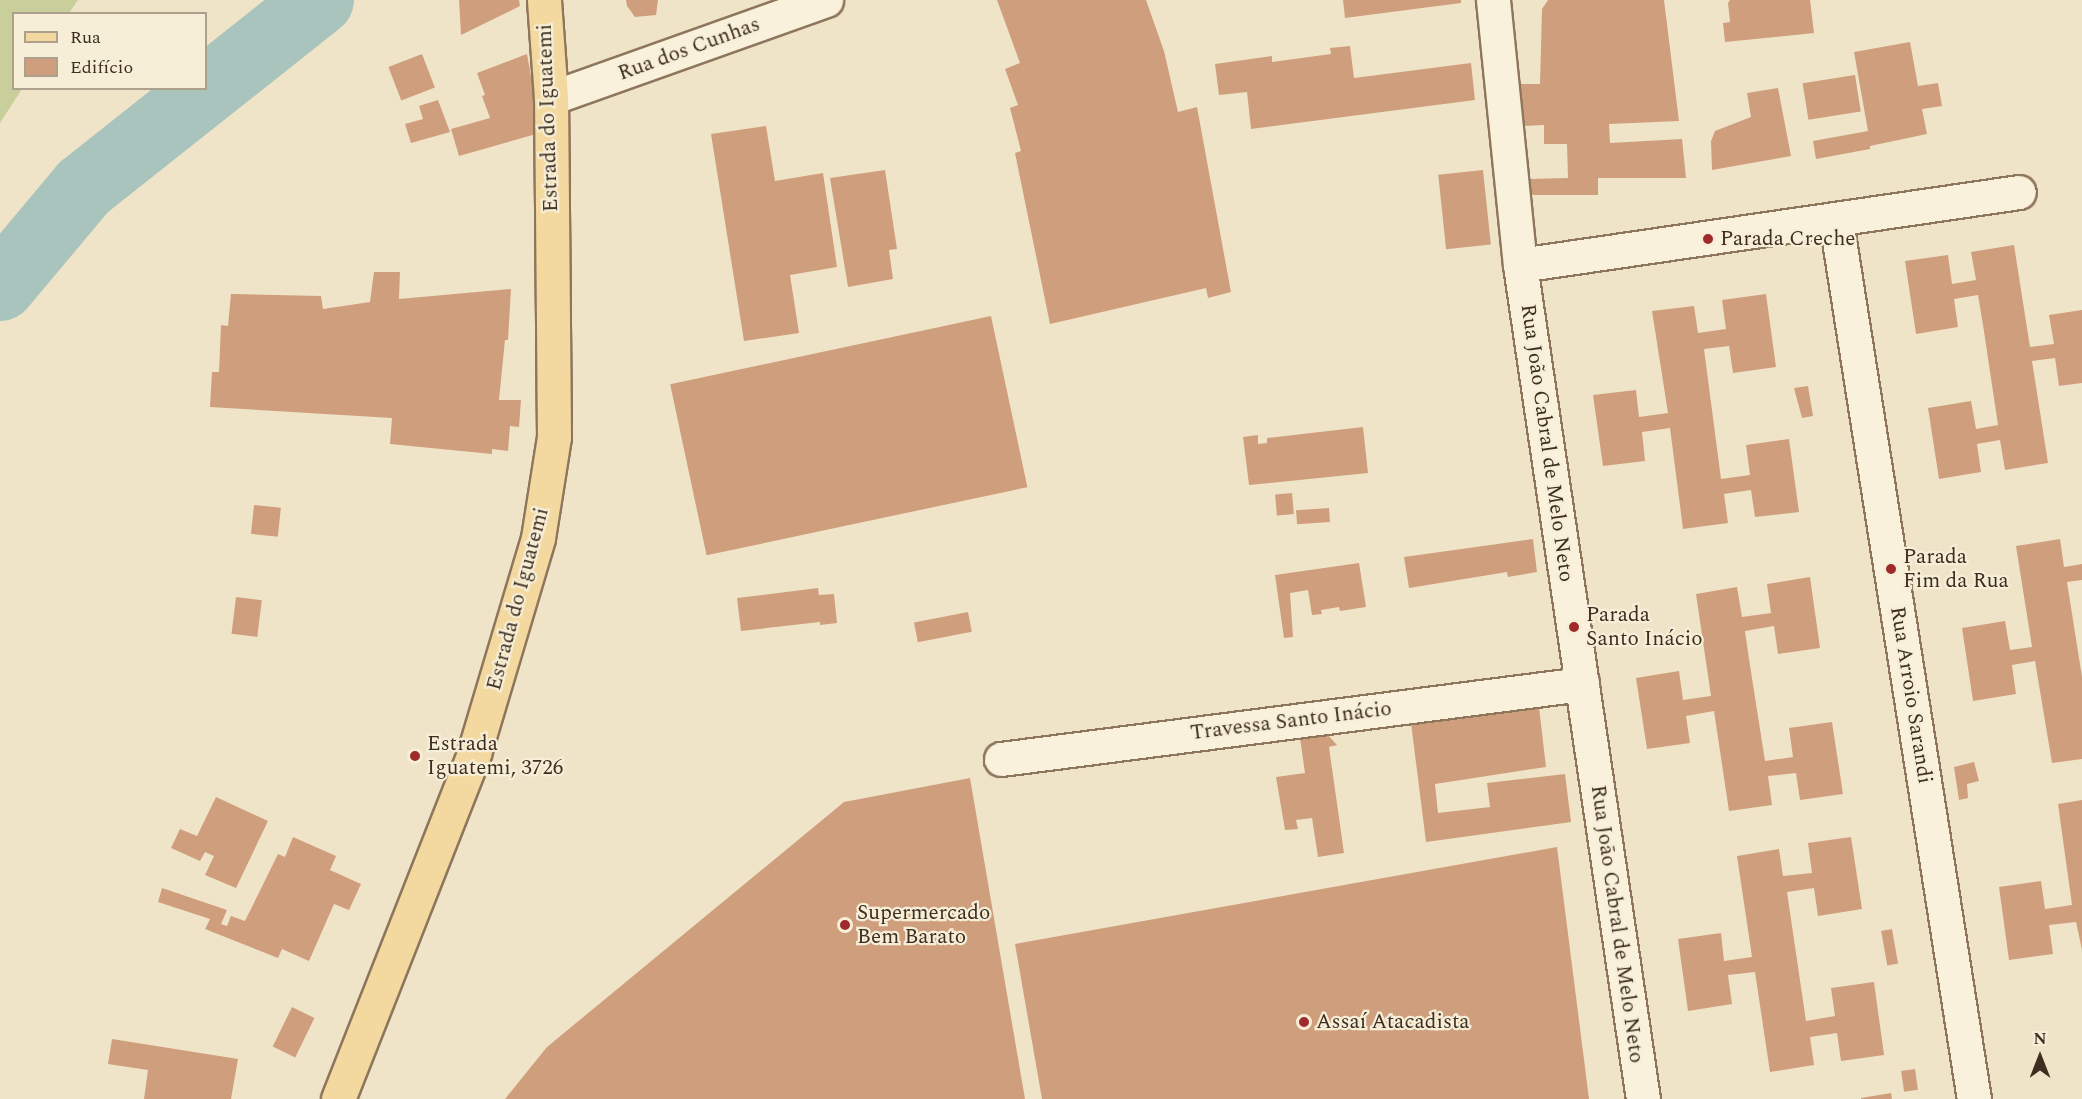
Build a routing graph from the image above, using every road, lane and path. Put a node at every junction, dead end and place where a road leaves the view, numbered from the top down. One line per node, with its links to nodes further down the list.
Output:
1 (544, 0): 4 (main road, Estrada do Iguatemi)
2 (826, 0): 4 (street, Rua dos Cunhas)
3 (1493, 0): 7 (street, Rua João Cabral de Melo Neto)
4 (551, 98): 10 (main road, Estrada do Iguatemi)
5 (2019, 192): 6 (street)
6 (1836, 221): 7 (street); 12 (street, Rua Arroio Sarandi)
7 (1520, 265): 8 (street, Rua João Cabral de Melo Neto)
8 (1582, 684): 9 (street, Travessa Santo Inácio); 11 (street, Rua João Cabral de Melo Neto)
9 (1001, 759)
10 (338, 1099)
11 (1643, 1099)
12 (1974, 1099)

